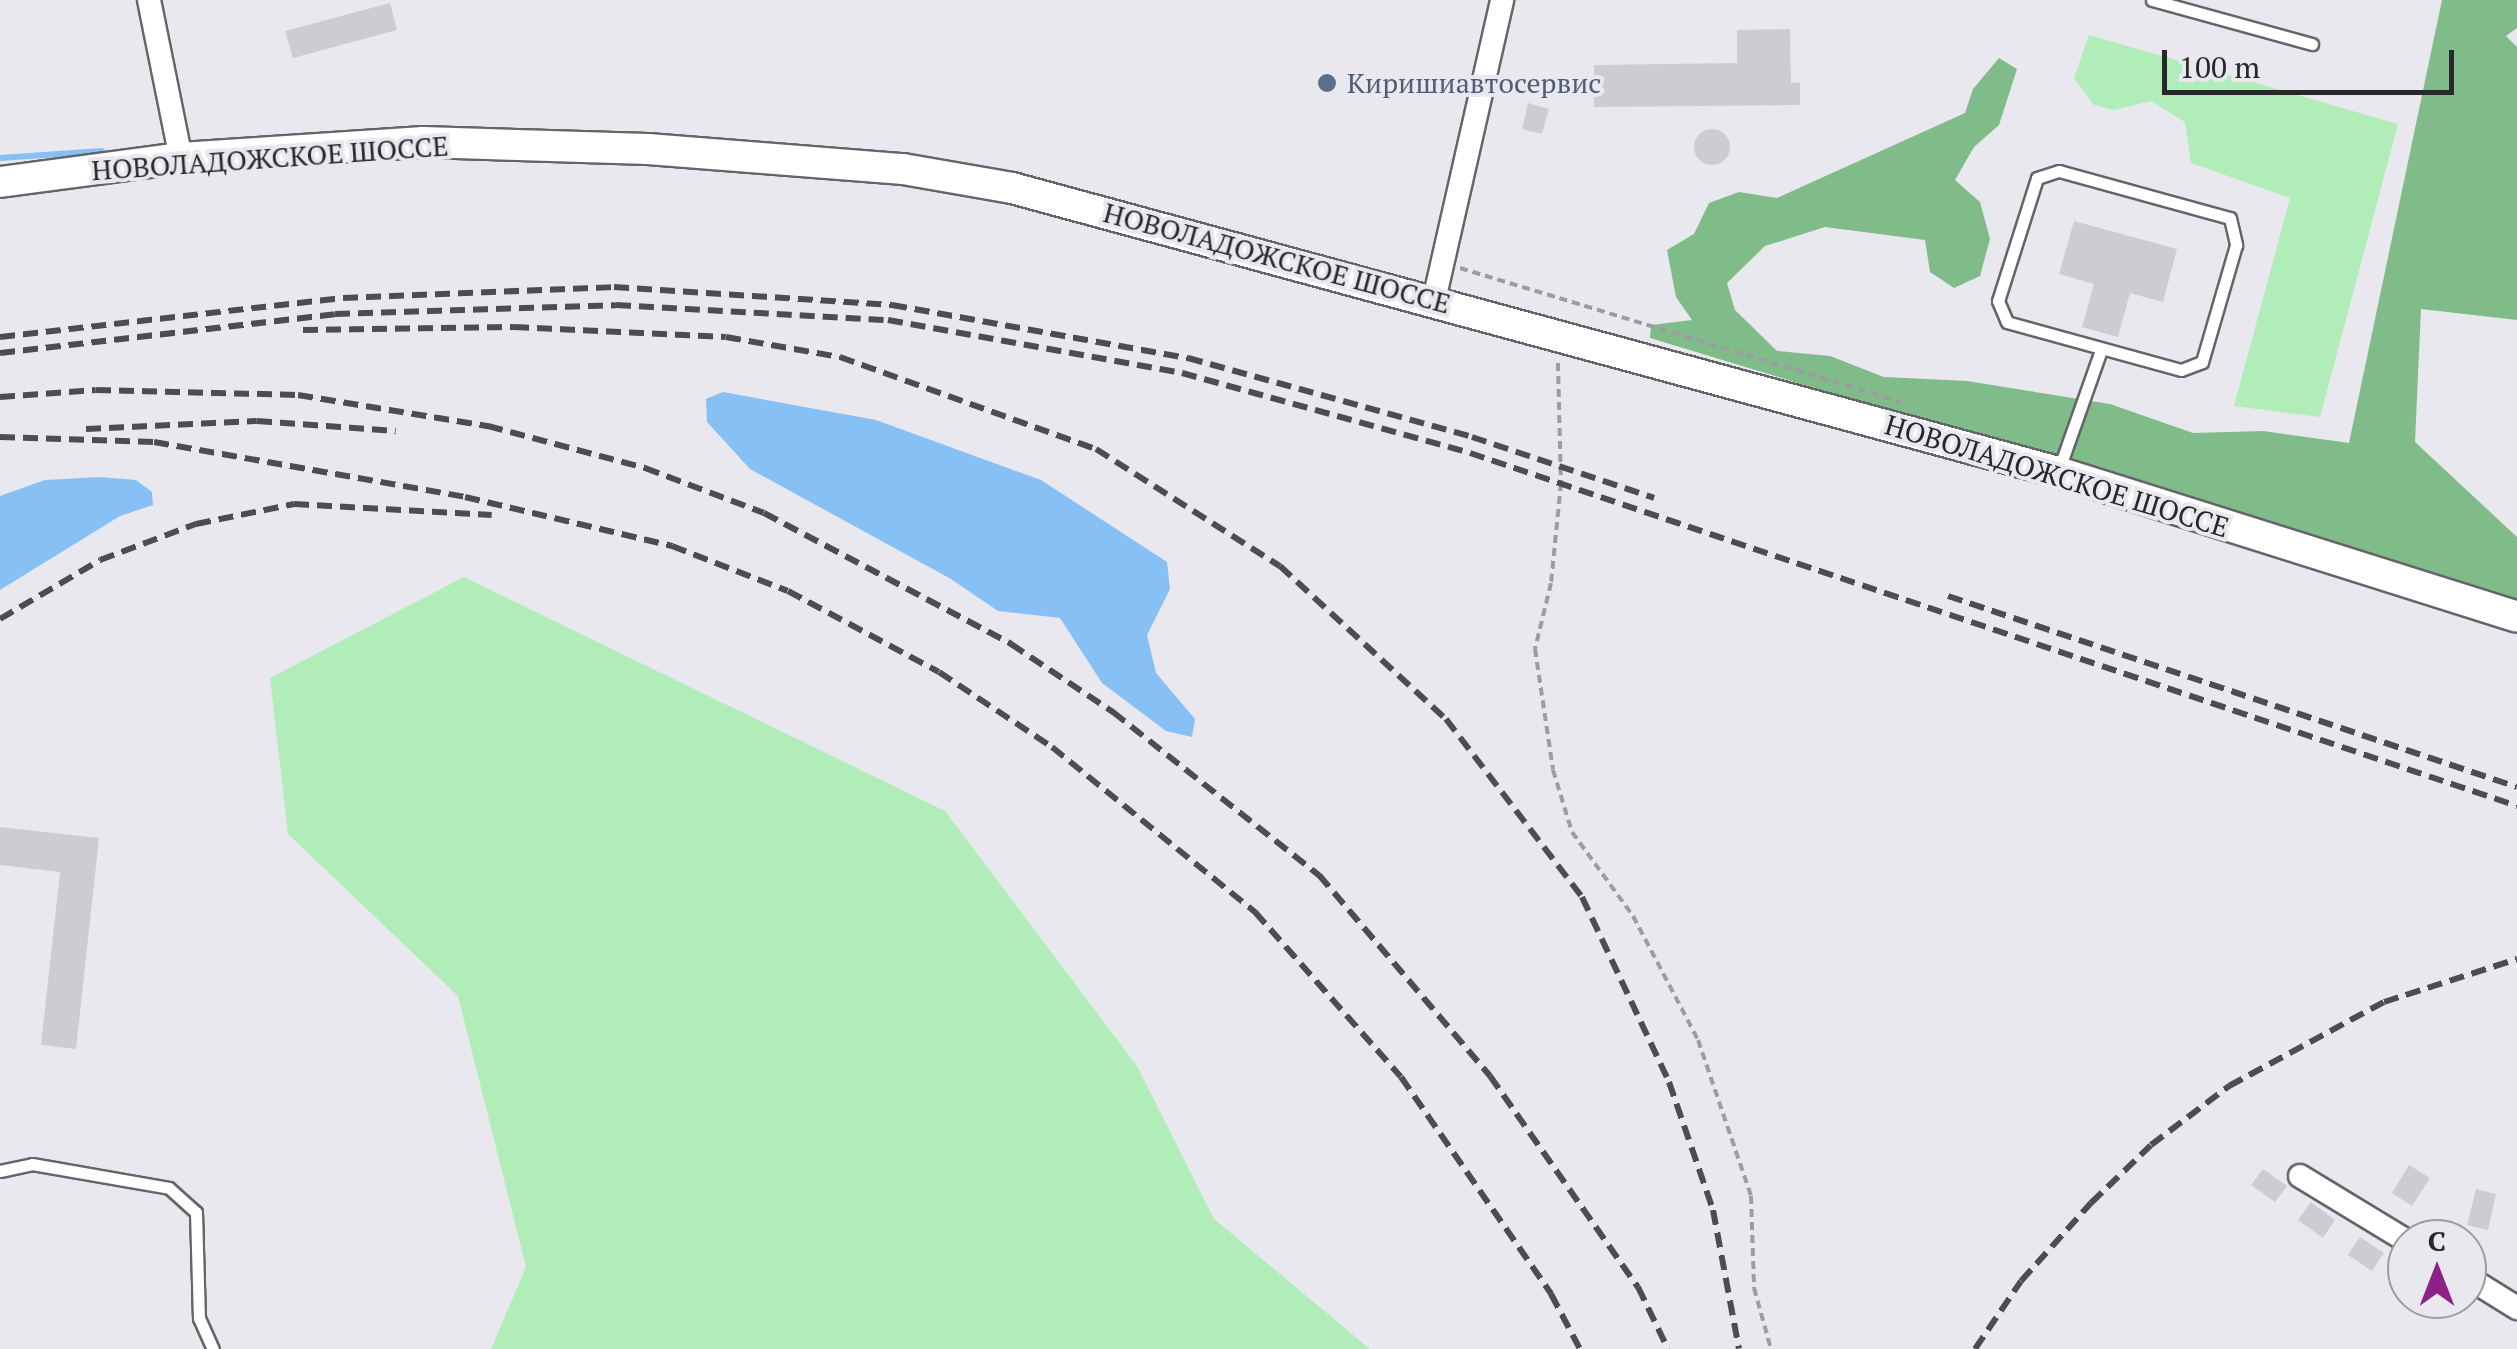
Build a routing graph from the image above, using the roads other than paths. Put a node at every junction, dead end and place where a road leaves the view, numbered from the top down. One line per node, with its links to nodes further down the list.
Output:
1 (149, 0): 5 (street)
2 (1502, 0): 7 (street)
3 (2152, 0): 4 (lane)
4 (2312, 44)
5 (181, 158): 6 (main road, НОВОЛАДОЖСКОЕ ШОССЕ); 7 (main road, НОВОЛАДОЖСКОЕ ШОССЕ)
6 (0, 182)
7 (1434, 300): 9 (main road, НОВОЛАДОЖСКОЕ ШОССЕ)
8 (2100, 353): 8 (lane); 9 (lane)
9 (2058, 472): 10 (main road, НОВОЛАДОЖСКОЕ ШОССЕ)
10 (2517, 617)
11 (0, 1171): 16 (lane)
12 (2300, 1176): 13 (street)
13 (2387, 1228)
14 (2487, 1289): 15 (street)
15 (2517, 1308)
16 (213, 1349)

